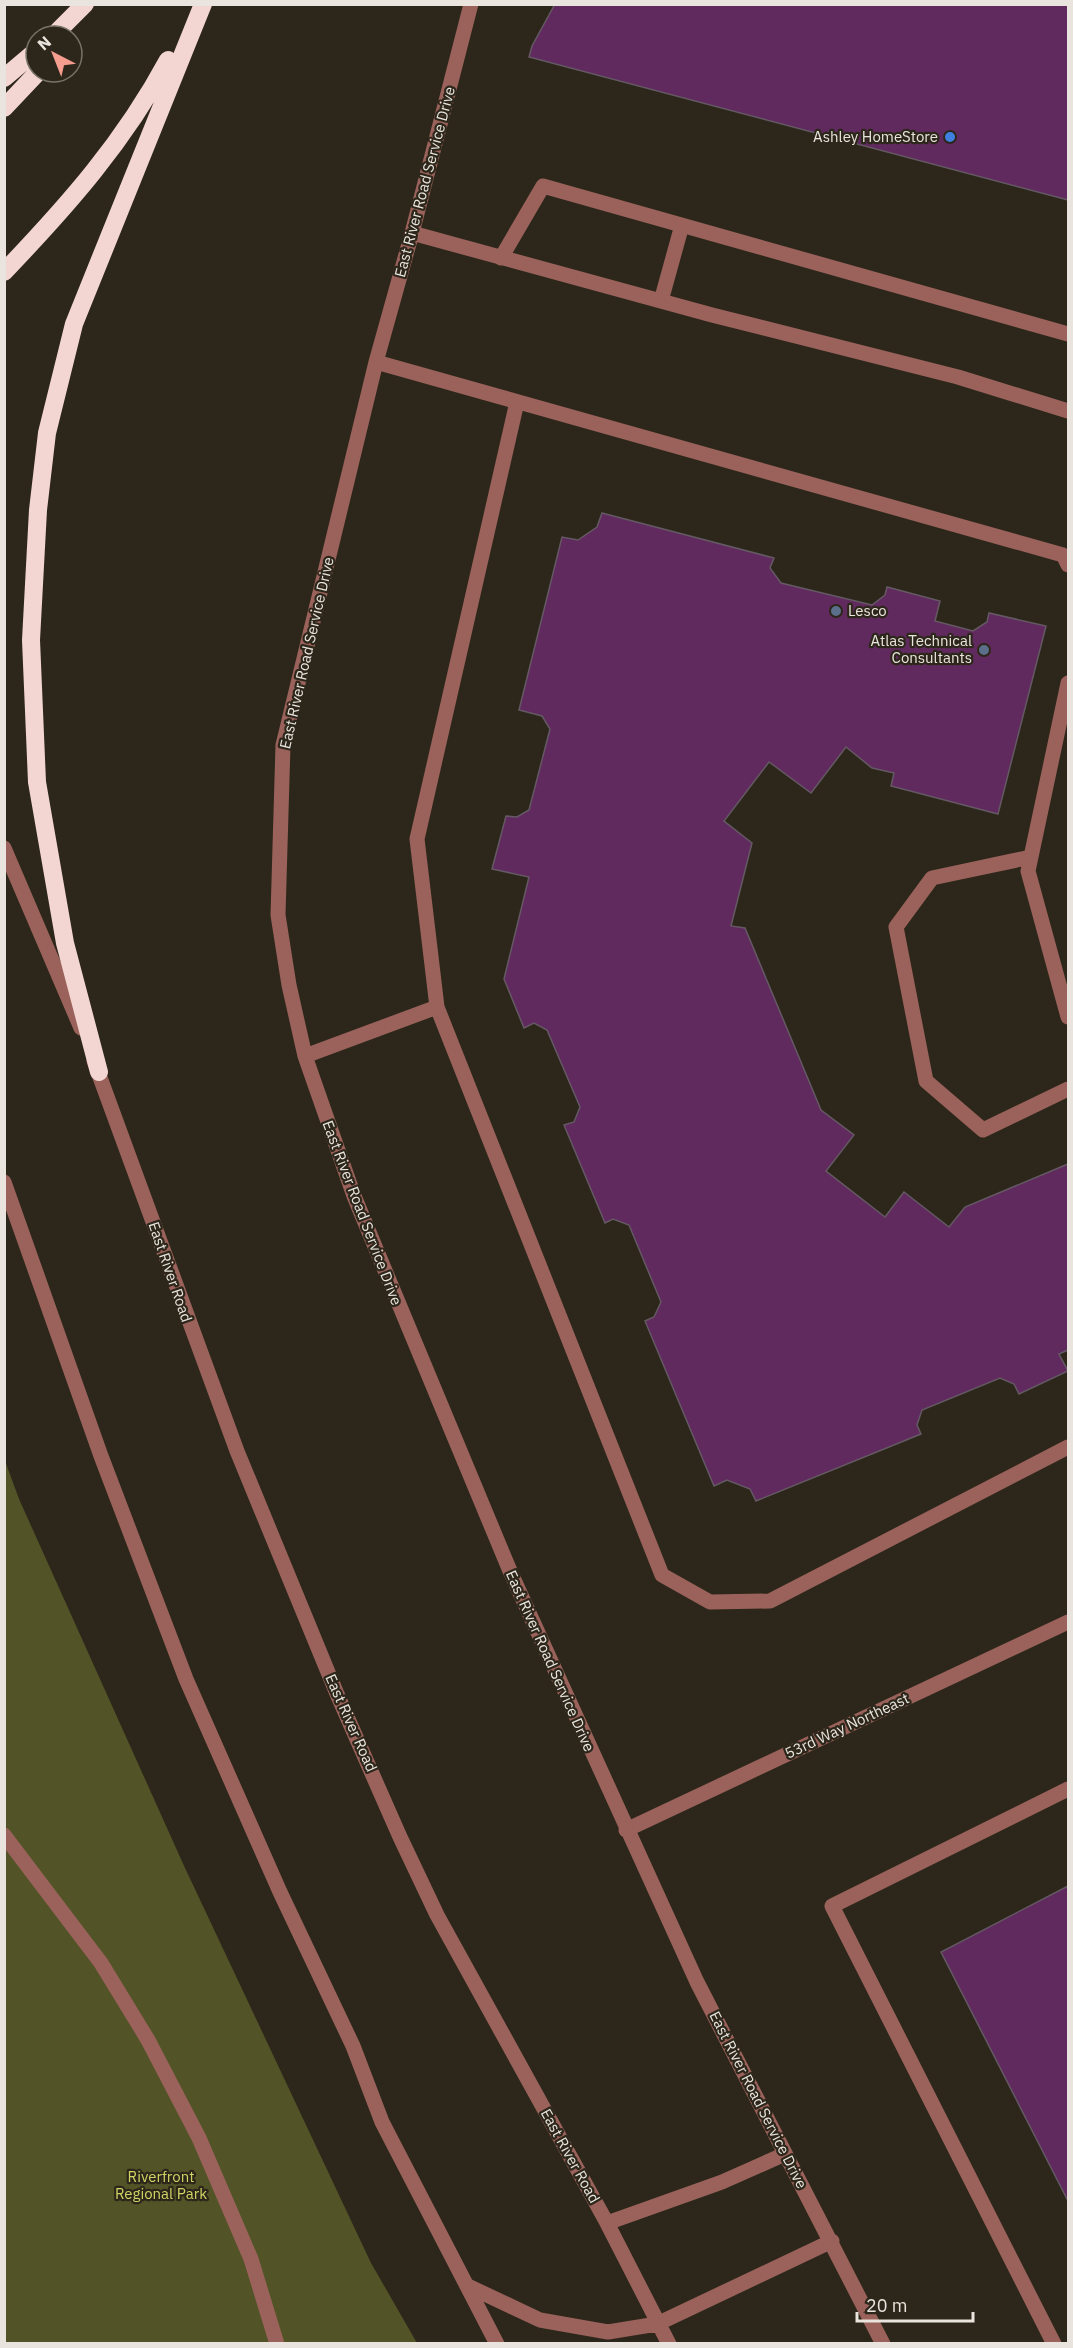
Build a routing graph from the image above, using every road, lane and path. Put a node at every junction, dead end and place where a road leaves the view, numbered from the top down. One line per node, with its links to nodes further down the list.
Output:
1 (85, 4): 6 (highway)
2 (91, 4): 7 (highway)
3 (197, 4): 15 (highway)
4 (203, 4): 28 (highway)
5 (471, 4): 13 (street, East River Road Service Drive)
6 (65, 24)
7 (77, 24)
8 (24, 61): 9 (highway)
9 (4, 78)
10 (27, 84): 11 (highway)
11 (4, 108)
12 (682, 225): 14 (street); 16 (street); 17 (street)
13 (412, 233): 14 (street); 18 (street, East River Road Service Drive)
14 (501, 258): 16 (street)
15 (4, 272)
16 (661, 301): 20 (street)
17 (1068, 334)
18 (375, 362): 19 (street); 27 (street, East River Road Service Drive)
19 (518, 402): 21 (street); 25 (street)
20 (1068, 411)
21 (1068, 565)
22 (1068, 683): 24 (street)
23 (4, 848): 28 (street, East River Road)
24 (1031, 857): 26 (street); 29 (street)
25 (436, 1007): 27 (street); 31 (street)
26 (1068, 1017)
27 (305, 1056): 34 (street, East River Road Service Drive)
28 (99, 1072): 37 (street, East River Road)
29 (1068, 1089)
30 (4, 1182): 39 (street)
31 (1068, 1447)
32 (1068, 1622): 34 (street, 53rd Way Northeast)
33 (1068, 1789): 45 (street)
34 (626, 1830): 36 (street, East River Road Service Drive)
35 (4, 1835): 41 (street)
36 (785, 2154): 37 (street); 38 (street, East River Road Service Drive)
37 (607, 2223): 40 (street, East River Road)
38 (832, 2241): 40 (street); 44 (street, East River Road Service Drive)
39 (468, 2286): 40 (street); 42 (street)
40 (657, 2324): 43 (street, East River Road)
41 (277, 2343)
42 (497, 2343)
43 (669, 2343)
44 (883, 2343)
45 (1054, 2343)

